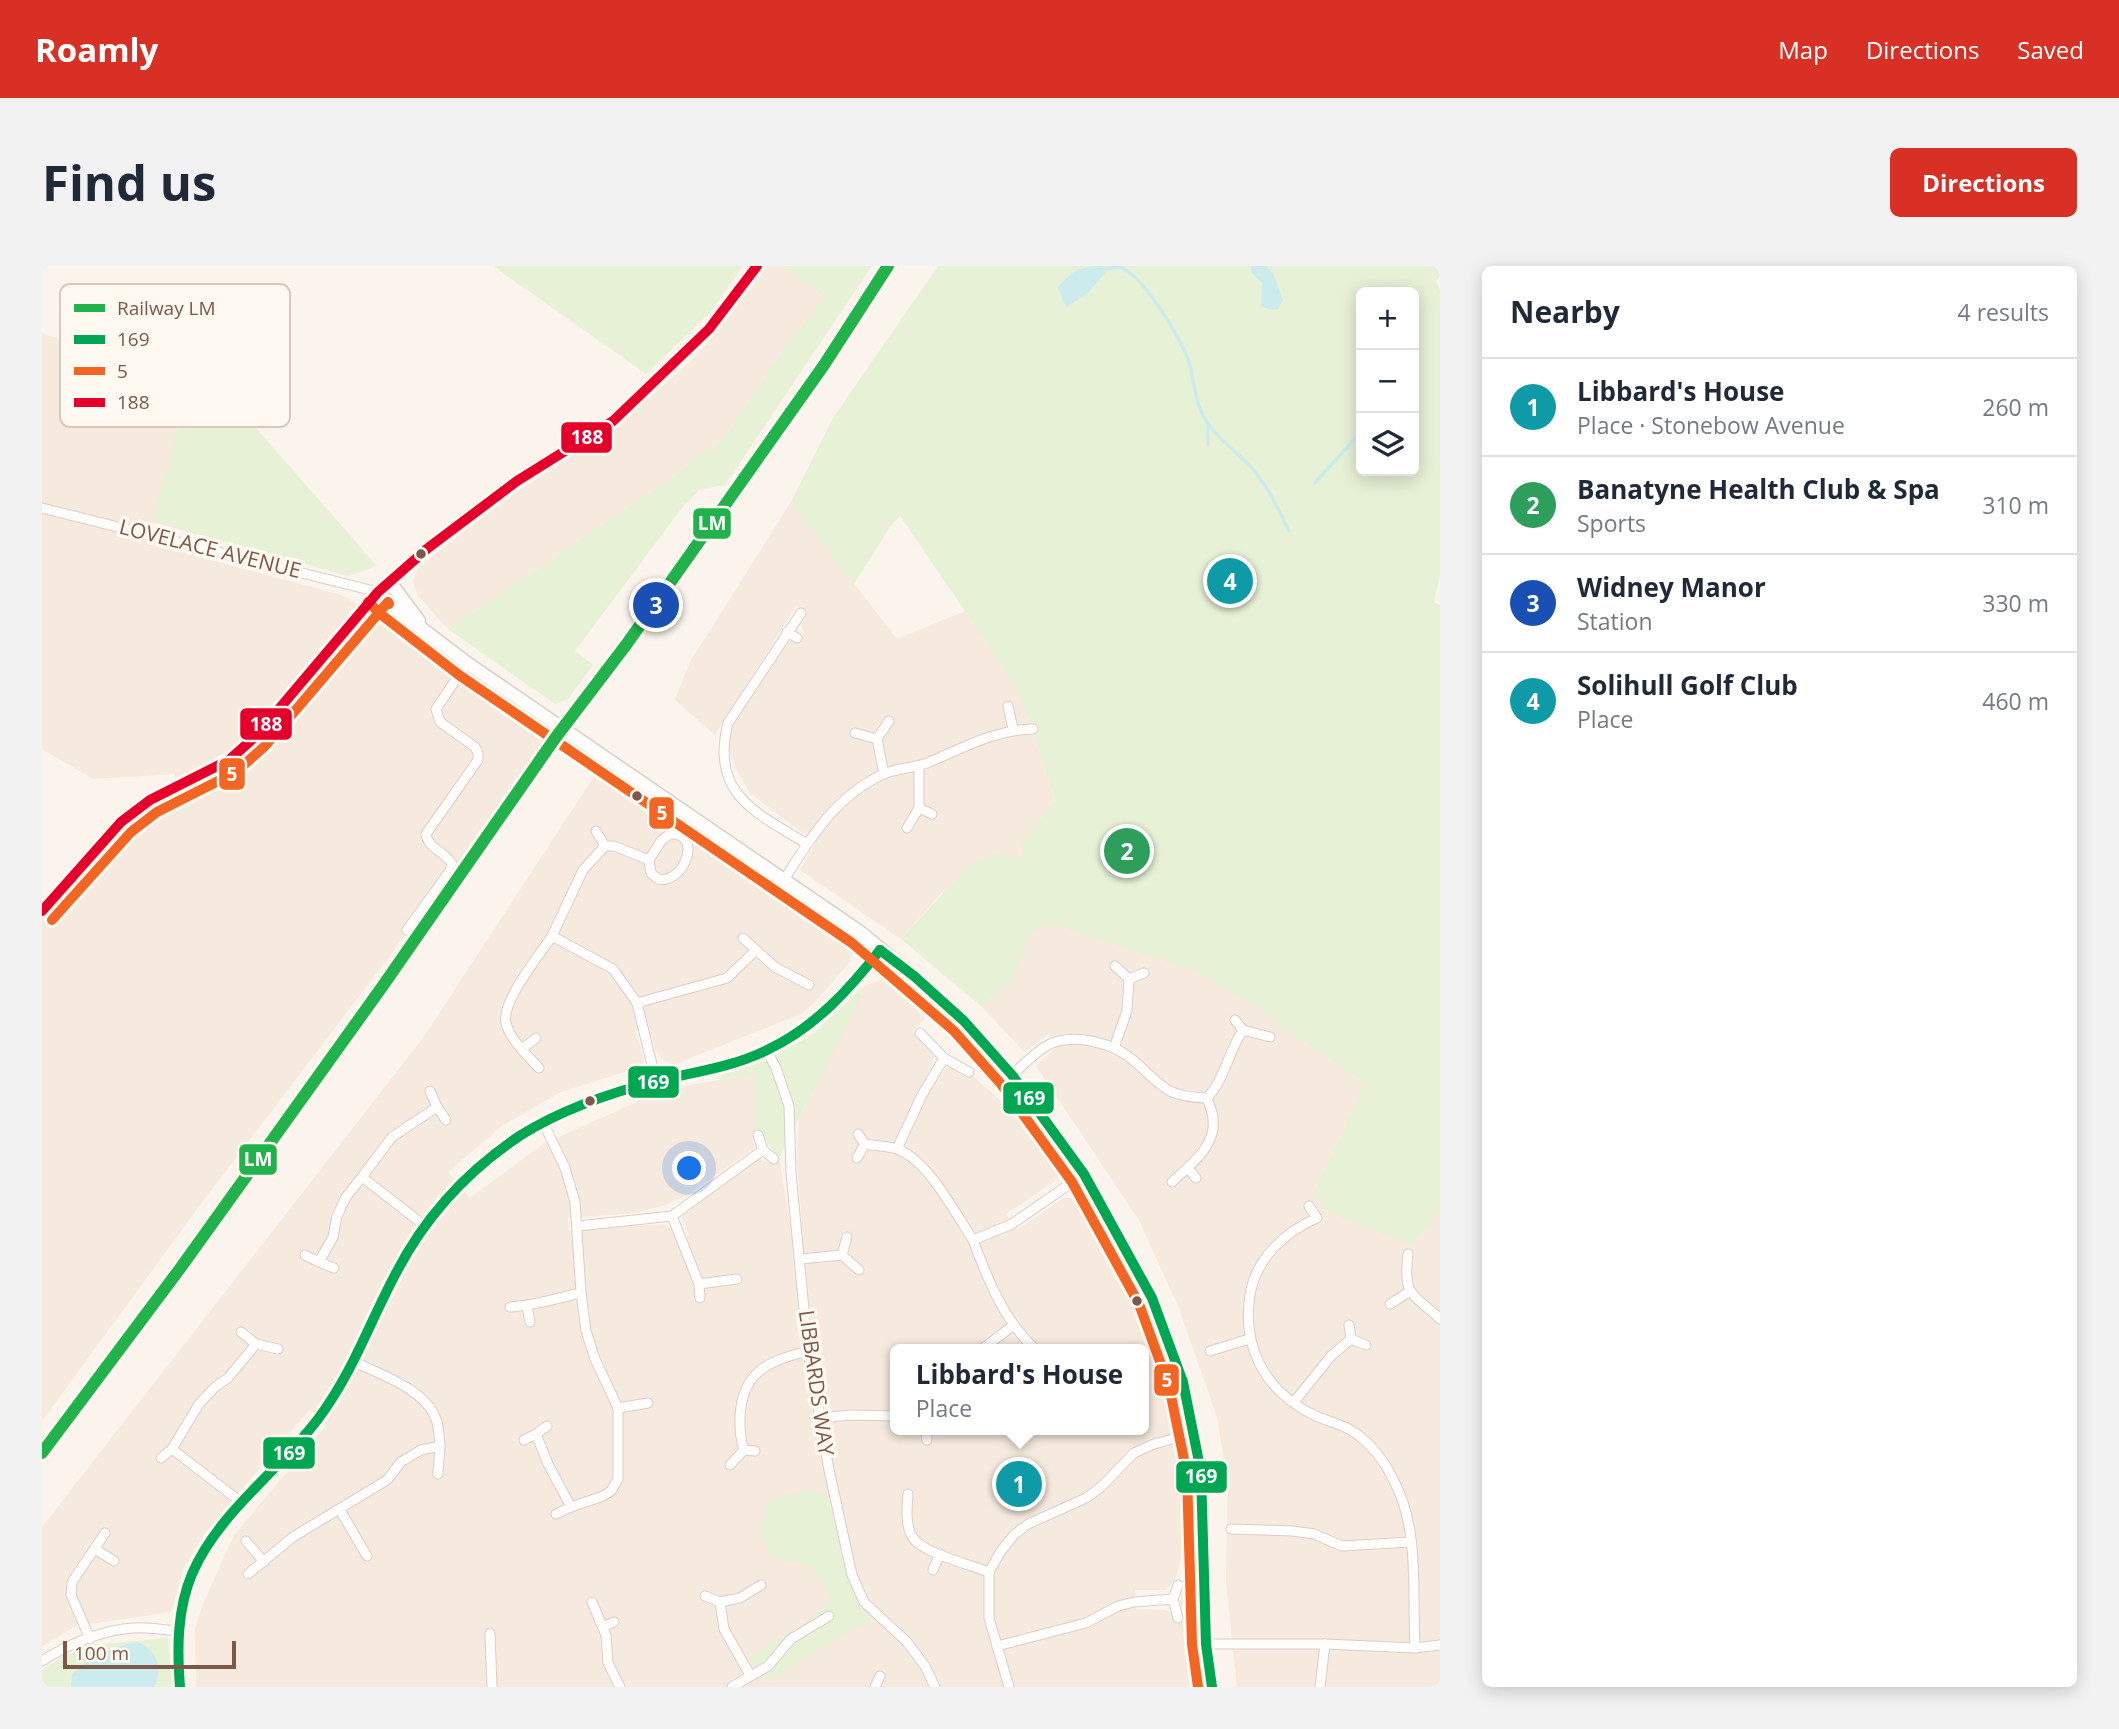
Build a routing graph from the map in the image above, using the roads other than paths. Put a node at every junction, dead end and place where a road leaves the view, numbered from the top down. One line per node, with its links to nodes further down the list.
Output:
1 (757, 266): 3 (street)
2 (42, 508): 4 (street, LOVELACE AVENUE)
3 (390, 582): 4 (street); 8 (street)
4 (378, 592): 5 (street); 6 (street)
5 (366, 605): 6 (street); 28 (street)
6 (391, 605): 8 (street)
7 (801, 613): 9 (street)
8 (425, 629): 11 (street)
9 (787, 632): 10 (street); 24 (street)
10 (797, 638)
11 (467, 663): 27 (street); 29 (street)
12 (1008, 706): 14 (street)
13 (889, 721): 17 (street)
14 (1013, 729): 15 (street); 18 (street)
15 (1033, 729)
16 (855, 733): 17 (street)
17 (877, 738): 19 (street)
18 (919, 766): 19 (street); 20 (street)
19 (884, 774): 24 (street)
20 (919, 808): 21 (street); 22 (street)
21 (932, 814)
22 (907, 828)
23 (596, 831): 25 (street)
24 (807, 844): 27 (street)
25 (605, 846): 26 (street); 30 (street)
26 (649, 860): 26 (street)
27 (784, 880): 33 (street)
28 (42, 911)
29 (407, 930)
30 (552, 936): 40 (street); 47 (street)
31 (743, 938): 32 (street)
32 (756, 950): 36 (street); 40 (street)
33 (880, 950): 48 (street); 52 (street)
34 (1115, 966): 37 (street)
35 (1144, 973): 37 (street)
36 (789, 975): 38 (street); 39 (street)
37 (1129, 979): 46 (street)
38 (785, 985)
39 (809, 985)
40 (637, 1003): 53 (street)
41 (1235, 1020): 42 (street)
42 (1243, 1030): 44 (street); 55 (street)
43 (920, 1033): 49 (street)
44 (1269, 1037)
45 (536, 1038): 47 (street)
46 (1114, 1048): 52 (street); 55 (street)
47 (522, 1049): 50 (street)
48 (767, 1051): 53 (street); 82 (street, LIBBARDS WAY)
49 (944, 1058): 51 (street); 62 (street)
50 (538, 1068)
51 (970, 1072)
52 (1012, 1075): 67 (street)
53 (656, 1081): 58 (street)
54 (430, 1091): 56 (street)
55 (1207, 1098): 66 (street)
56 (437, 1107): 57 (street); 68 (street)
57 (446, 1120)
58 (542, 1122): 74 (street); 75 (street)
59 (858, 1134): 61 (street)
60 (758, 1135): 63 (street)
61 (864, 1144): 62 (street); 64 (street)
62 (897, 1149): 78 (street)
63 (764, 1150): 65 (street); 72 (street)
64 (857, 1158)
65 (774, 1159)
66 (1188, 1168): 69 (street); 70 (street)
67 (1084, 1174): 78 (street); 115 (street)
68 (362, 1177): 74 (street); 83 (street)
69 (1196, 1178)
70 (1172, 1182)
71 (1309, 1206): 73 (street)
72 (671, 1216): 75 (street); 87 (street)
73 (1317, 1218): 76 (street); 99 (street)
74 (425, 1226): 108 (street)
75 (578, 1226): 89 (street)
76 (1324, 1228)
77 (847, 1237): 81 (street)
78 (973, 1240): 96 (street)
79 (1408, 1254): 88 (street)
80 (305, 1255): 83 (street)
81 (842, 1255): 82 (street); 85 (street)
82 (801, 1259): 106 (street, LIBBARDS WAY)
83 (319, 1262): 84 (street)
84 (334, 1268)
85 (859, 1270)
86 (737, 1279): 87 (street)
87 (699, 1284): 90 (street)
88 (1409, 1292): 91 (street); 94 (street)
89 (581, 1293): 93 (street); 111 (street)
90 (700, 1298)
91 (1390, 1304)
92 (510, 1307): 93 (street)
93 (527, 1307): 95 (street)
94 (1440, 1319)
95 (530, 1322)
96 (1014, 1325): 102 (street); 103 (street)
97 (1349, 1325): 100 (street)
98 (241, 1332): 101 (street)
99 (1249, 1339): 107 (street); 109 (street)
100 (1351, 1339): 104 (street); 109 (street)
101 (256, 1344): 105 (street); 119 (street)
102 (989, 1344)
103 (1031, 1344)
104 (1366, 1345)
105 (278, 1349)
106 (808, 1351): 113 (street, LIBBARDS WAY); 120 (street)
107 (1210, 1351)
108 (355, 1362): 118 (street); 126 (street)
109 (1294, 1402): 133 (street)
110 (648, 1403): 111 (street)
111 (618, 1408): 127 (street)
112 (890, 1416): 113 (street)
113 (821, 1419): 168 (street, LIBBARDS WAY)
114 (547, 1426): 116 (street)
115 (1195, 1433): 140 (street); 156 (street)
116 (536, 1434): 117 (street); 127 (street)
117 (524, 1440)
118 (440, 1446): 124 (street); 128 (street)
119 (172, 1449): 122 (street); 126 (street)
120 (744, 1450): 121 (street); 123 (street)
121 (755, 1451)
122 (161, 1458)
123 (730, 1465)
124 (438, 1474)
125 (908, 1494): 135 (street)
126 (242, 1503): 152 (street)
127 (571, 1507): 129 (street)
128 (340, 1510): 136 (street); 138 (street)
129 (556, 1514)
130 (1231, 1530): 133 (street)
131 (106, 1533): 134 (street)
132 (246, 1541): 138 (street)
133 (1411, 1542): 159 (street)
134 (95, 1549): 137 (street); 154 (street)
135 (940, 1554): 139 (street); 140 (street)
136 (367, 1556)
137 (114, 1561)
138 (264, 1562): 141 (street)
139 (933, 1570)
140 (989, 1572): 157 (street)
141 (248, 1574)
142 (761, 1585): 147 (street)
143 (1178, 1585): 145 (street)
144 (705, 1596): 147 (street)
145 (1173, 1599): 149 (street); 157 (street)
146 (592, 1602): 151 (street)
147 (720, 1602): 161 (street)
148 (829, 1616): 161 (street)
149 (1178, 1618)
150 (614, 1622): 151 (street)
151 (603, 1627): 165 (street)
152 (178, 1631): 154 (street); 163 (street)
153 (490, 1633): 164 (street)
154 (90, 1639): 160 (street)
155 (1325, 1643): 156 (street); 159 (street); 171 (street)
156 (1206, 1644): 170 (street)
157 (997, 1646): 169 (street)
158 (1440, 1646): 159 (street)
159 (1415, 1648)
160 (42, 1661)
161 (750, 1675): 166 (street)
162 (880, 1676): 167 (street)
163 (180, 1687)
164 (492, 1687)
165 (620, 1687)
166 (732, 1687)
167 (875, 1687)
168 (934, 1687)
169 (1009, 1687)
170 (1212, 1687)
171 (1320, 1687)

